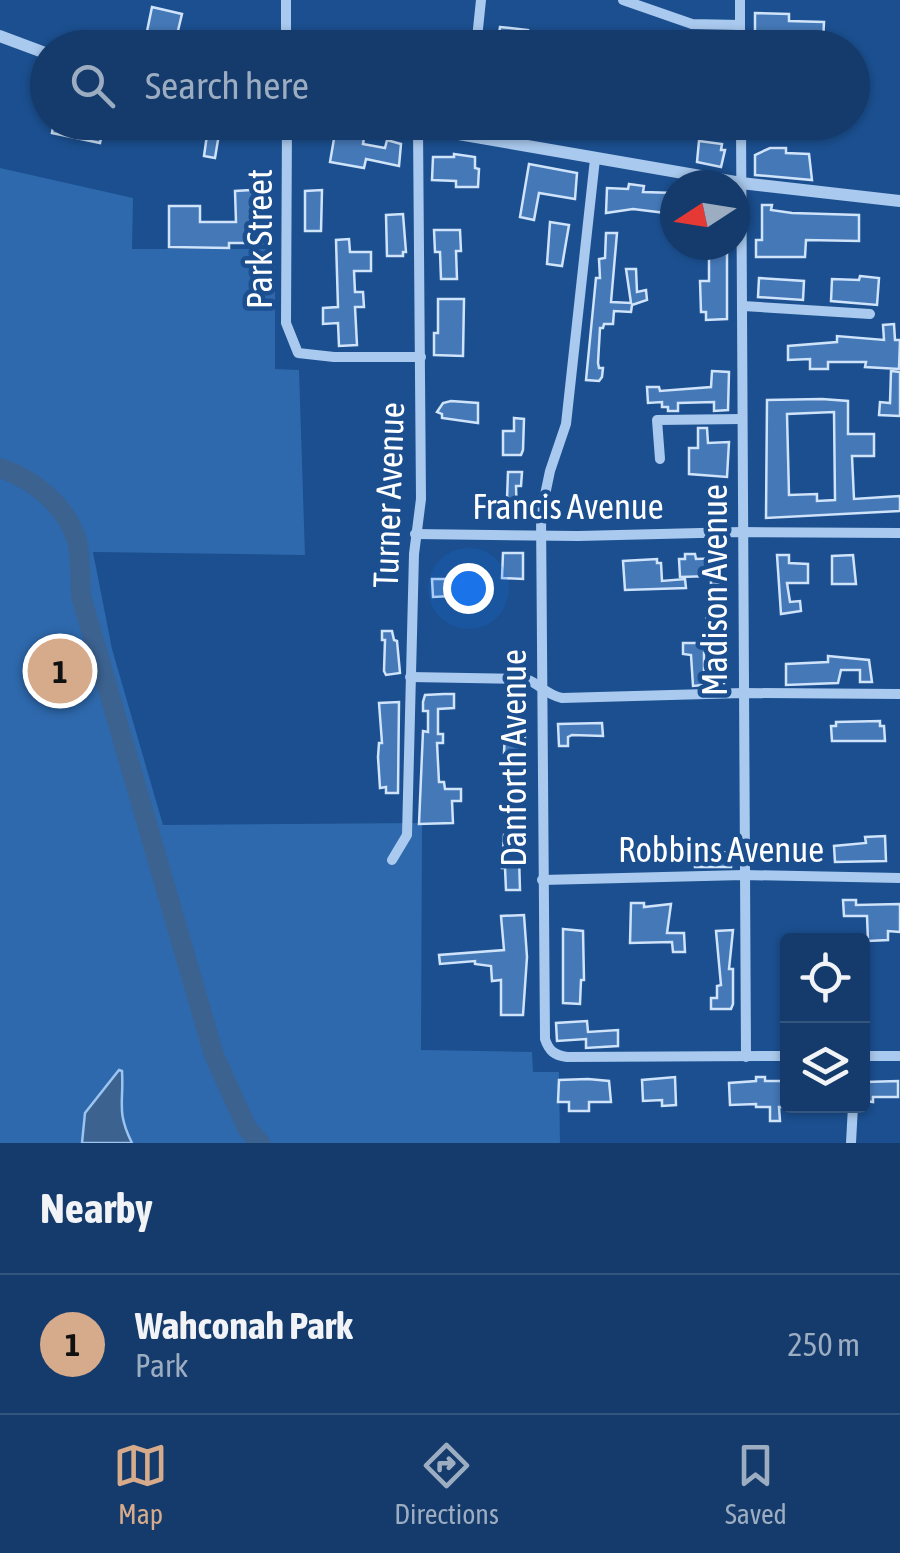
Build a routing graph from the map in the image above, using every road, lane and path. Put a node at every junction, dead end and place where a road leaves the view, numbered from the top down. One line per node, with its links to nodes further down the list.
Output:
1 (286, 0): 6 (street)
2 (481, 0): 7 (street)
3 (622, 0): 5 (street)
4 (740, 0): 5 (street)
5 (740, 25): 8 (street)
6 (286, 30)
7 (478, 30)
8 (740, 30)
9 (0, 36): 10 (street)
10 (30, 47)
11 (287, 140): 23 (street, Park Street)
12 (418, 140): 23 (street, Turner Avenue)
13 (478, 140): 15 (street)
14 (741, 140): 17 (street, Madison Avenue)
15 (595, 159): 16 (street); 29 (street, Danforth Avenue)
16 (662, 170)
17 (741, 170)
18 (750, 184): 19 (street)
19 (900, 201)
20 (742, 260): 21 (street, Madison Avenue)
21 (743, 306): 22 (street); 24 (street, Madison Avenue)
22 (870, 314)
23 (421, 356): 28 (street, Turner Avenue)
24 (742, 419): 25 (street); 26 (street, Madison Avenue)
25 (660, 458)
26 (741, 532): 27 (street, Francis Avenue); 29 (street, Francis Avenue); 32 (street, Madison Avenue)
27 (900, 533)
28 (415, 534): 29 (street, Francis Avenue); 30 (street, Turner Avenue)
29 (540, 535): 31 (street, Danforth Avenue)
30 (410, 677): 31 (street); 34 (street, Turner Avenue)
31 (542, 692): 32 (street); 37 (street, Danforth Avenue)
32 (743, 693): 33 (street); 35 (street, Madison Avenue)
33 (900, 694)
34 (392, 860)
35 (744, 875): 36 (street, Robbins Avenue); 37 (street, Robbins Avenue); 41 (street, Madison Avenue)
36 (900, 878)
37 (542, 880): 41 (street, Danforth Avenue)
38 (780, 1056): 41 (street)
39 (870, 1056): 40 (street)
40 (900, 1056)
41 (746, 1057)
42 (852, 1113): 43 (street)
43 (850, 1143)

